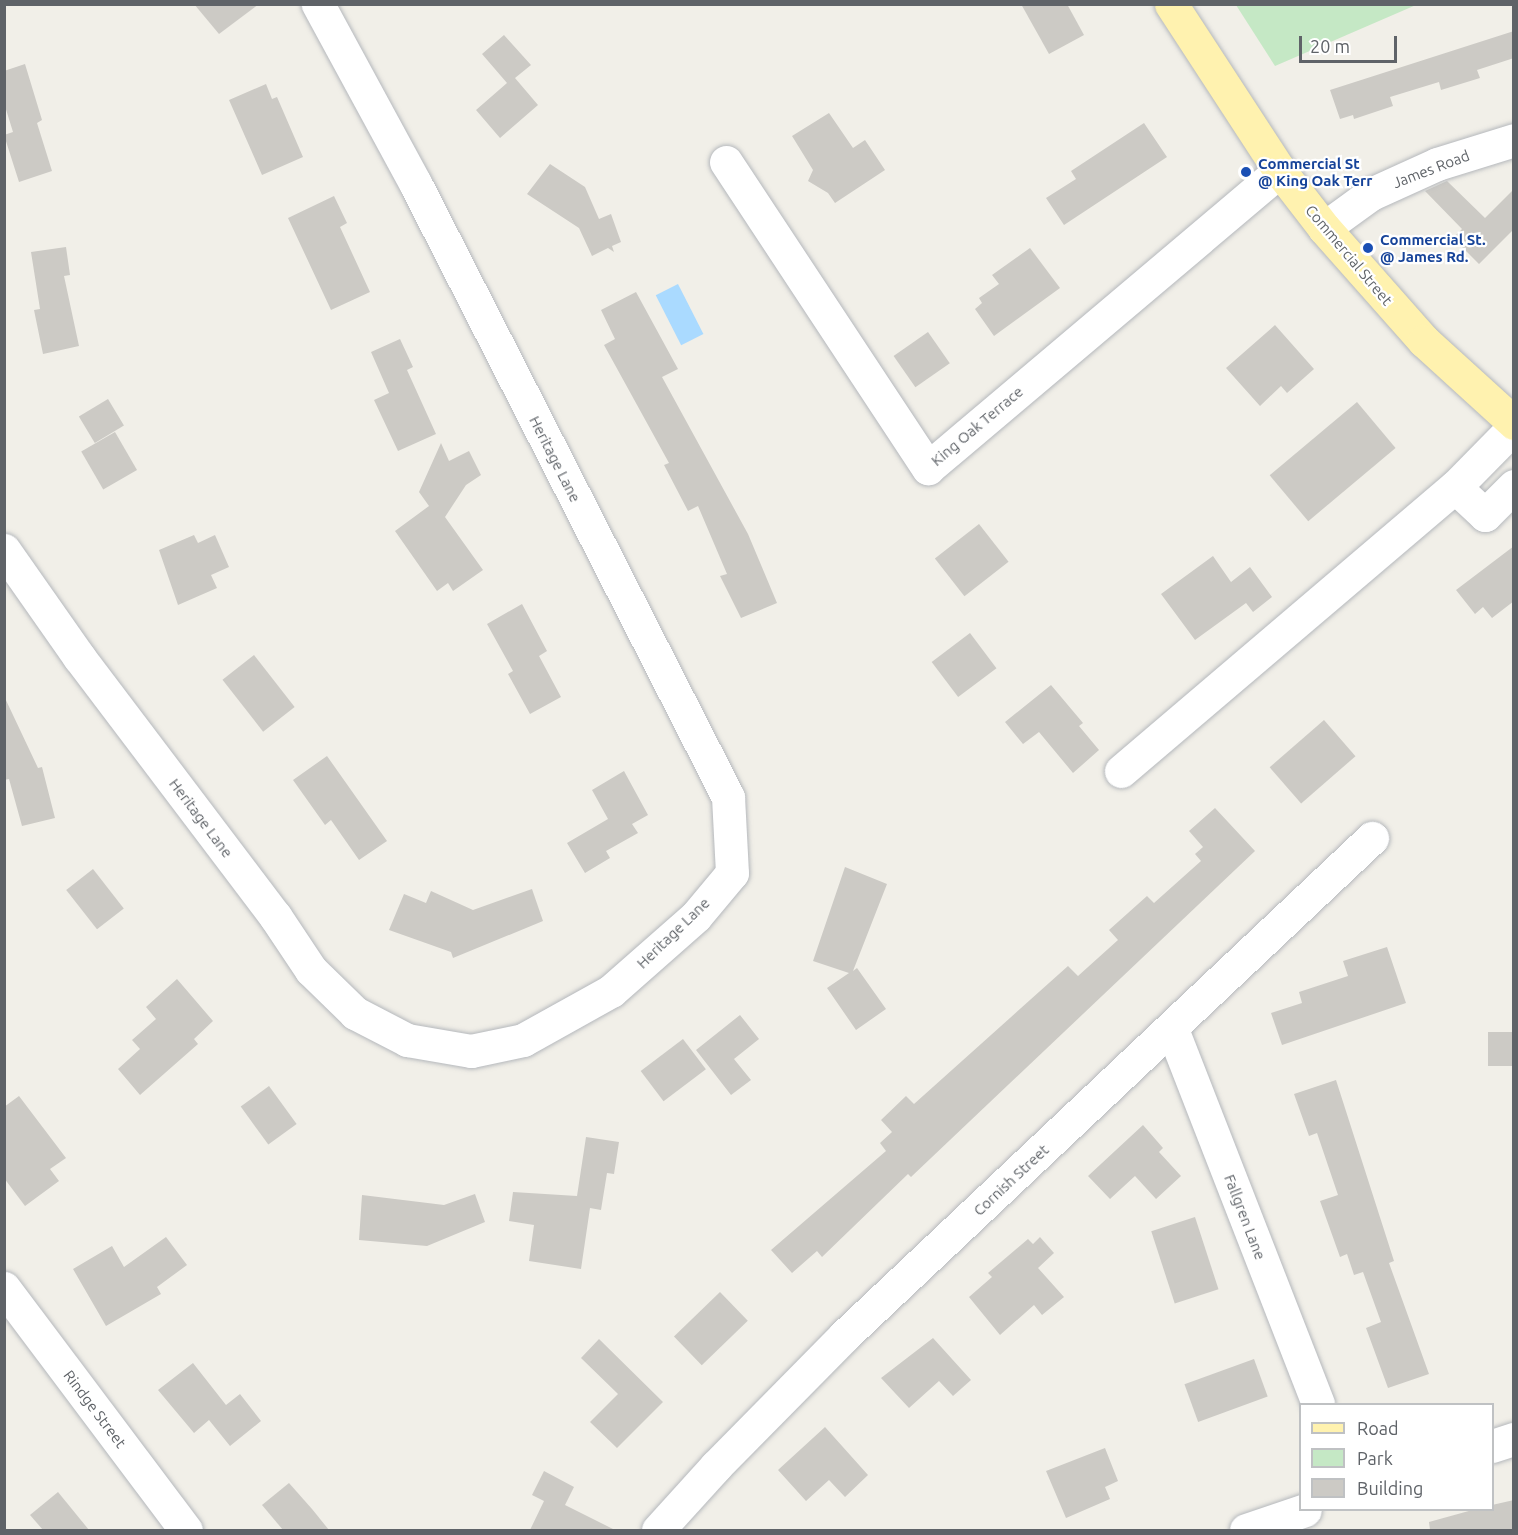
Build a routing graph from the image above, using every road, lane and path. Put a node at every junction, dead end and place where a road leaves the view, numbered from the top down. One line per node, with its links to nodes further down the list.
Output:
1 (318, 4): 10 (street, Heritage Lane)
2 (1171, 4): 5 (main road, Commercial Street)
3 (1514, 140): 6 (street, James Road)
4 (726, 162): 5 (street, King Oak Terrace)
5 (1280, 171): 6 (main road, Commercial Street)
6 (1324, 228): 7 (main road, Commercial Street)
7 (1514, 425): 9 (street)
8 (1514, 486): 9 (street)
9 (1455, 487): 11 (street)
10 (4, 550)
11 (1121, 771)
12 (1372, 838): 13 (street, Cornish Street)
13 (1172, 1029): 15 (street, Fallgren Lane); 20 (street, Cornish Street)
14 (4, 1288): 19 (street, Rindge Street)
15 (1318, 1403)
16 (1514, 1439): 17 (street)
17 (1494, 1445)
18 (1299, 1511): 21 (street)
19 (186, 1530)
20 (658, 1530)
21 (1246, 1530)

